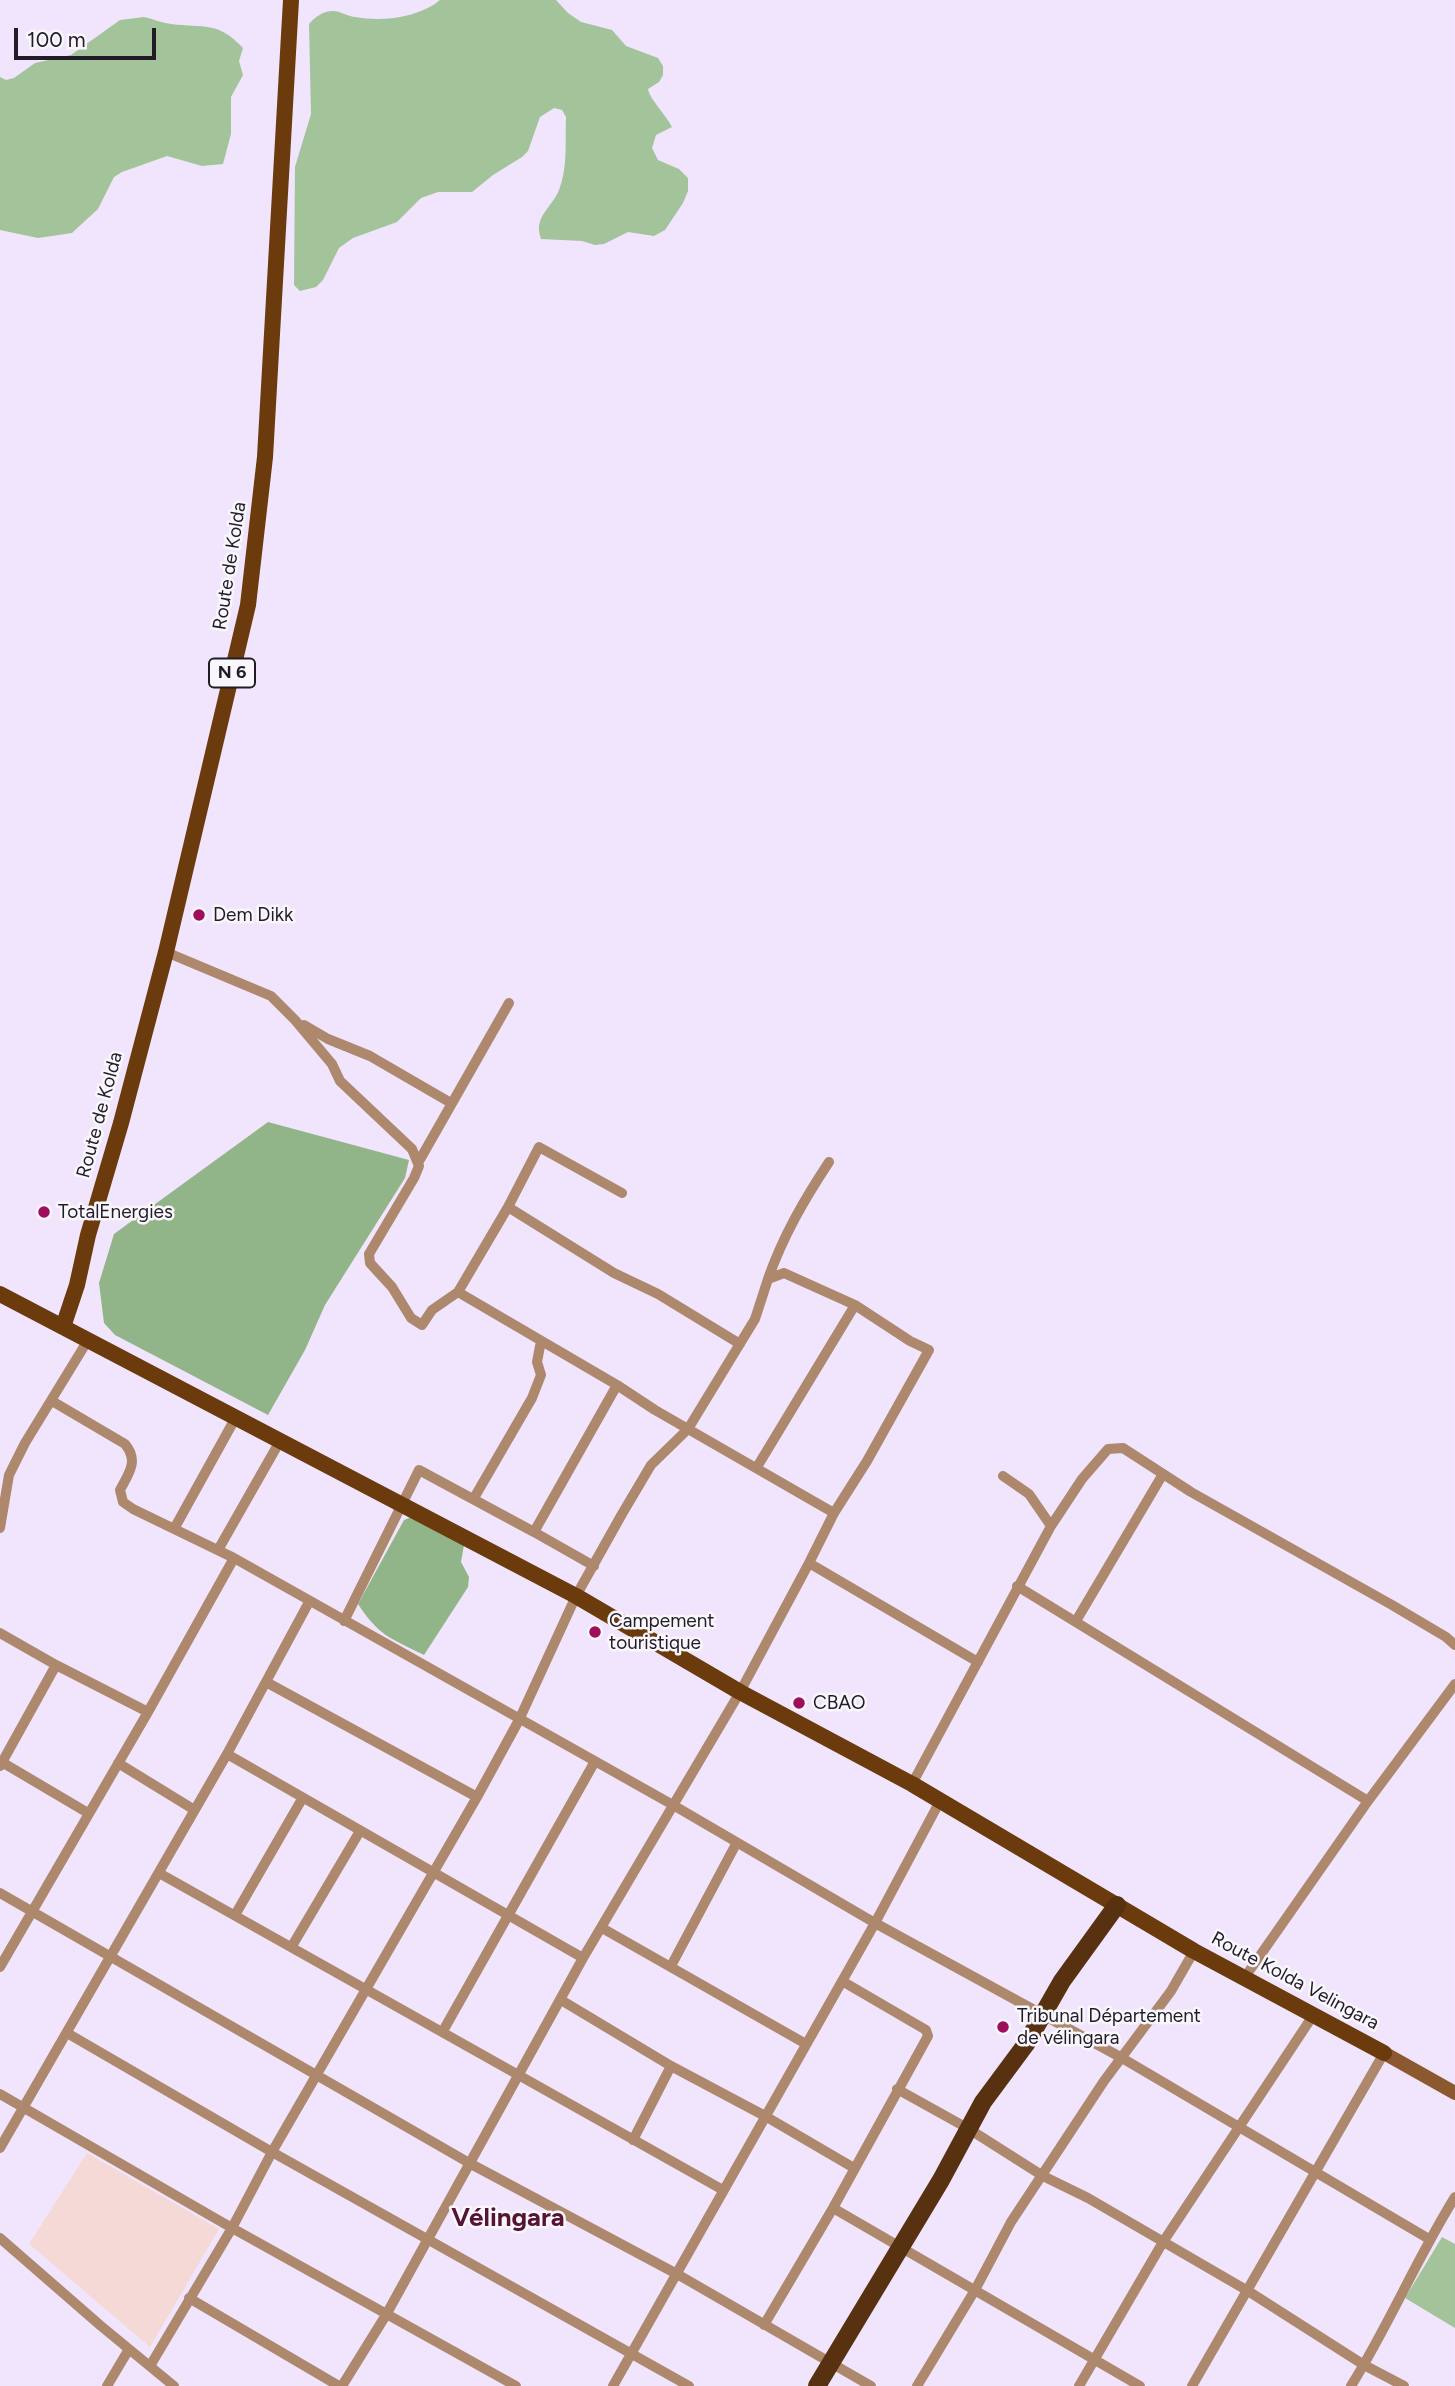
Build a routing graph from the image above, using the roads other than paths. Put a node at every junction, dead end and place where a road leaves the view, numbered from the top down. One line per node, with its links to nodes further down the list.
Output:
1 (291, 0): 2 (main road, Route de Kolda / N 6)
2 (166, 952): 4 (street); 14 (main road, Route de Kolda / N 6)
3 (509, 1003): 5 (street)
4 (295, 1020): 5 (street); 7 (street)
5 (452, 1103): 7 (street)
6 (829, 1162): 10 (street)
7 (418, 1163): 11 (street)
8 (622, 1193): 9 (street)
9 (508, 1207): 11 (street); 17 (street)
10 (768, 1279): 13 (street); 17 (street)
11 (458, 1292): 16 (street)
12 (0, 1294): 14 (main road, Route Kolda Velingara)
13 (855, 1305): 23 (street); 28 (street)
14 (64, 1327): 15 (main road, Route Kolda Velingara)
15 (88, 1339): 19 (street); 20 (main road, Route Kolda Velingara)
16 (541, 1341): 18 (street); 26 (street)
17 (740, 1344): 21 (street)
18 (617, 1385): 21 (street); 32 (street)
19 (52, 1401): 30 (street); 31 (street)
20 (236, 1417): 22 (main road, Route Kolda Velingara); 31 (street)
21 (688, 1429): 23 (street); 36 (street)
22 (280, 1441): 27 (main road, Route Kolda Velingara); 33 (street)
23 (757, 1467): 28 (street)
24 (1163, 1474): 29 (street); 41 (street); 43 (street)
25 (1003, 1476): 29 (street)
26 (474, 1498): 27 (street); 32 (street)
27 (402, 1505): 38 (main road, Route Kolda Velingara); 40 (street)
28 (834, 1513): 35 (street)
29 (1051, 1526): 37 (street)
30 (0, 1528)
31 (174, 1528): 33 (street)
32 (534, 1532): 36 (street)
33 (218, 1550): 34 (street)
34 (233, 1558): 39 (street); 49 (street)
35 (809, 1563): 44 (street); 48 (street)
36 (594, 1566): 38 (street)
37 (1017, 1586): 41 (street); 44 (street)
38 (576, 1596): 48 (main road, Route Kolda Velingara); 50 (street)
39 (309, 1602): 40 (street); 46 (street)
40 (344, 1621): 50 (street)
41 (1076, 1621): 59 (street)
42 (0, 1633): 45 (street)
43 (1455, 1645)
44 (978, 1662): 55 (street)
45 (56, 1665): 49 (street); 52 (street)
46 (266, 1682): 51 (street); 56 (street)
47 (1455, 1684): 59 (street)
48 (740, 1692): 55 (main road, Route Kolda Velingara); 60 (street)
49 (148, 1712): 53 (street)
50 (519, 1720): 54 (street); 56 (street)
51 (227, 1754): 57 (street); 61 (street)
52 (1, 1763): 62 (street)
53 (118, 1763): 61 (street); 62 (street)
54 (594, 1763): 60 (street); 70 (street)
55 (912, 1784): 58 (main road, Route Kolda Velingara)
56 (477, 1797): 66 (street)
57 (302, 1799): 63 (street); 71 (street)
58 (940, 1801): 68 (main road, Route Kolda Velingara); 72 (street)
59 (1368, 1801): 80 (street)
60 (673, 1805): 64 (street); 73 (street)
61 (193, 1810): 65 (street)
62 (88, 1812): 69 (street)
63 (360, 1831): 66 (street); 74 (street)
64 (736, 1844): 72 (street); 78 (street)
65 (159, 1872): 71 (street); 76 (street)
66 (433, 1874): 70 (street); 82 (street)
67 (0, 1893): 69 (street)
68 (1116, 1905): 75 (main road, Route Kolda Velingara); 85 (highway)
69 (32, 1912): 76 (street); 79 (street)
70 (508, 1914): 77 (street); 86 (street)
71 (235, 1915): 74 (street)
72 (875, 1923): 81 (street); 85 (street)
73 (602, 1928): 77 (street); 78 (street)
74 (292, 1946): 82 (street)
75 (1194, 1951): 80 (main road, Route Kolda Velingara); 90 (street)
76 (110, 1956): 87 (street); 92 (street)
77 (583, 1958): 83 (street)
78 (671, 1966): 88 (street)
79 (0, 1967)
80 (1245, 1977): 84 (main road, Route Kolda Velingara)
81 (842, 1981): 88 (street); 94 (street)
82 (367, 1988): 86 (street); 92 (street)
83 (561, 2000): 91 (street); 93 (street)
84 (1314, 2014): 89 (main road, Route Kolda Velingara); 99 (street)
85 (1042, 2015): 90 (street); 100 (highway)
86 (443, 2031): 93 (street)
87 (67, 2033): 97 (street); 103 (street)
88 (806, 2044): 98 (street)
89 (1384, 2053): 95 (main road, Route Kolda Velingara); 106 (street)
90 (1122, 2058): 99 (street); 107 (street)
91 (671, 2066): 98 (street); 101 (street)
92 (317, 2074): 103 (street); 104 (street)
93 (519, 2074): 101 (street); 104 (street)
94 (897, 2089): 100 (street); 105 (street)
95 (1455, 2093)
96 (0, 2094): 97 (street)
97 (24, 2107): 102 (street); 111 (street)
98 (765, 2116): 105 (street); 108 (street)
99 (1238, 2125): 106 (street); 115 (street)
100 (969, 2129): 107 (street); 116 (highway)
101 (633, 2140): 108 (street)
102 (0, 2148)
103 (272, 2152): 111 (street); 113 (street)
104 (471, 2164): 113 (street); 117 (street)
105 (854, 2168): 110 (street)
106 (1314, 2172): 114 (street); 119 (street)
107 (1043, 2176): 115 (street); 118 (street)
108 (723, 2190): 117 (street)
109 (1455, 2197): 114 (street)
110 (833, 2208): 116 (street); 122 (street)
111 (232, 2228): 120 (street); 121 (street)
112 (0, 2238): 123 (street)
113 (428, 2239): 121 (street); 124 (street)
114 (1429, 2239): 127 (street)
115 (1163, 2242): 119 (street); 125 (street)
116 (900, 2248): 118 (street); 126 (highway)
117 (677, 2274): 122 (street); 124 (street)
118 (975, 2290): 125 (street); 137 (street)
119 (1248, 2291): 127 (street); 140 (street)
120 (189, 2298): 128 (street); 131 (street)
121 (386, 2315): 131 (street); 132 (street)
122 (764, 2325): 126 (street)
123 (129, 2349): 128 (street); 129 (street)
124 (631, 2352): 133 (street); 134 (street)
125 (1093, 2360): 138 (street); 139 (street)
126 (830, 2364): 135 (highway); 136 (street)
127 (1364, 2365): 141 (street); 142 (street)
128 (150, 2366): 130 (street)
129 (107, 2386)
130 (174, 2386)
131 (340, 2386)
132 (516, 2386)
133 (612, 2386)
134 (690, 2386)
135 (817, 2386)
136 (871, 2386)
137 (917, 2386)
138 (1079, 2386)
139 (1140, 2386)
140 (1192, 2386)
141 (1351, 2386)
142 (1404, 2386)

